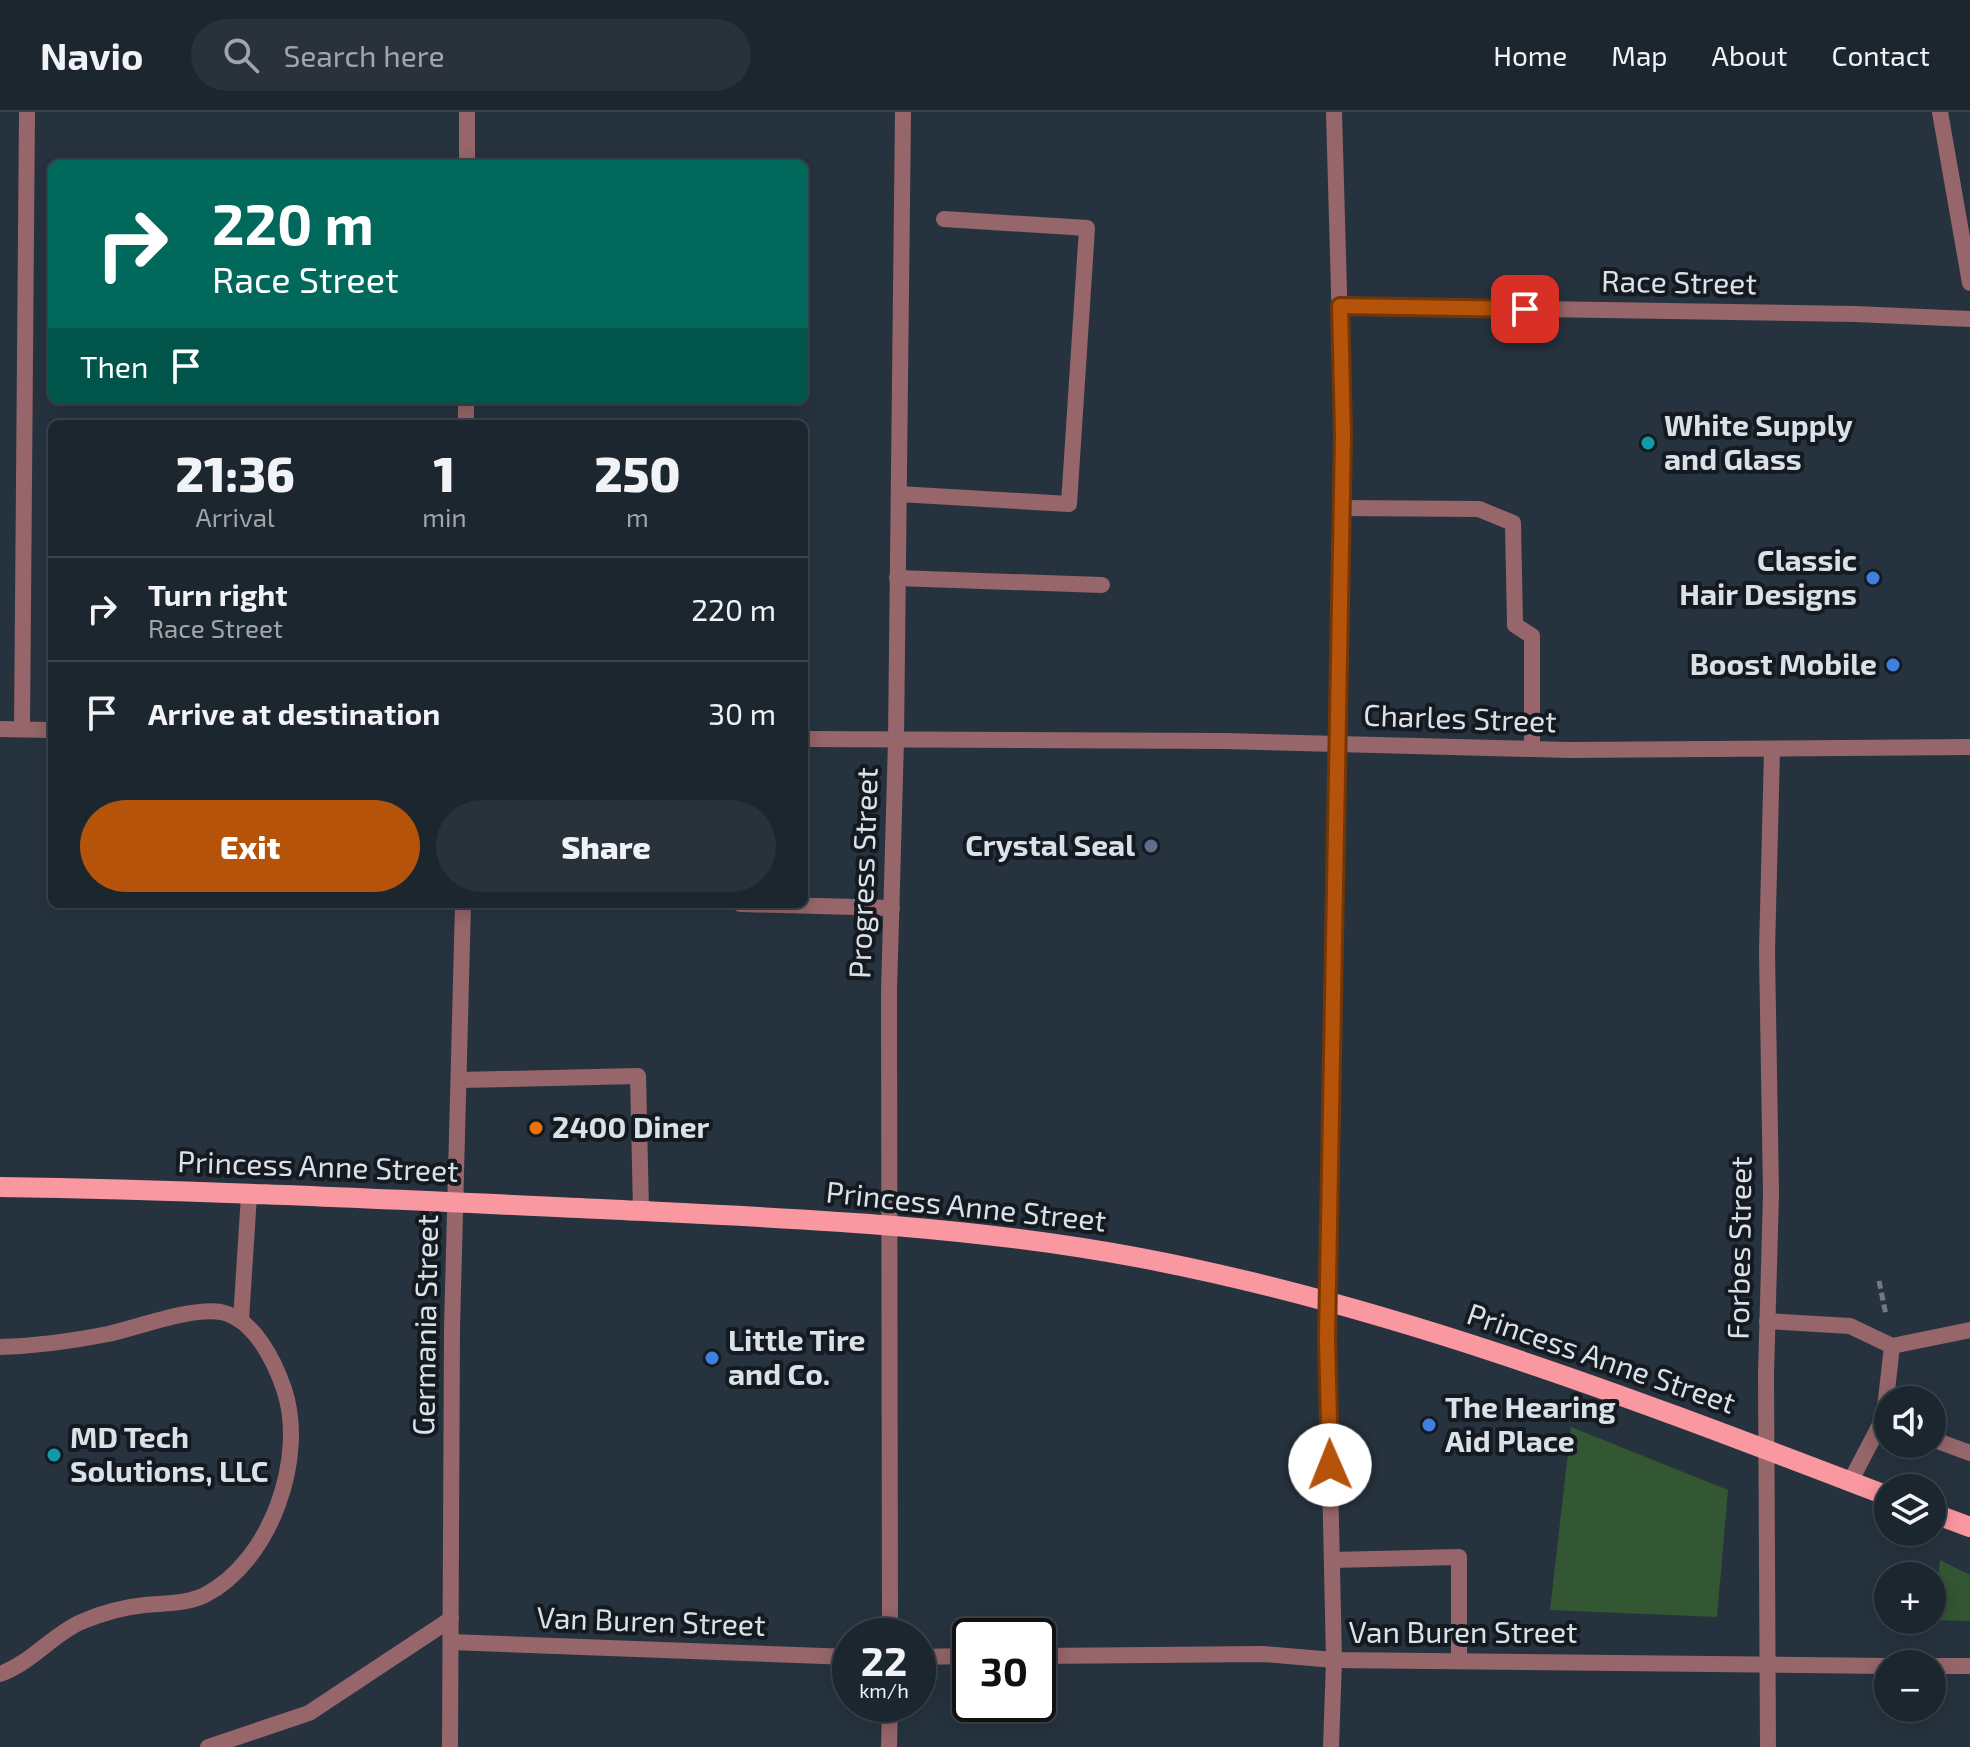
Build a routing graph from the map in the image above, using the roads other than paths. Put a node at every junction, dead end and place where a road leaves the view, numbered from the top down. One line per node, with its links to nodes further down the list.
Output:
1 (27, 112): 16 (street)
2 (467, 112): 6 (street)
3 (903, 112): 11 (street, Progress Street)
4 (1334, 112): 9 (street)
5 (1940, 112): 8 (street)
6 (467, 160)
7 (944, 219): 11 (street)
8 (1970, 283)
9 (1340, 306): 10 (street, Race Street); 12 (street)
10 (1970, 319)
11 (899, 494): 13 (street, Progress Street)
12 (1342, 508): 20 (street); 22 (street)
13 (897, 578): 14 (street); 19 (street, Progress Street)
14 (1102, 585)
15 (0, 729): 16 (street)
16 (22, 729): 17 (street)
17 (48, 730)
18 (808, 739): 19 (street, Charles Street)
19 (896, 740): 20 (street, Charles Street); 26 (street, Progress Street)
20 (1337, 744): 22 (street, Charles Street); 33 (street)
21 (1970, 747): 23 (street, Charles Street)
22 (1532, 749): 23 (street, Charles Street)
23 (1772, 751): 35 (street, Forbes Street)
24 (808, 906): 26 (street)
25 (463, 908): 27 (street, Germania Street)
26 (892, 908): 32 (street, Progress Street)
27 (460, 1080): 30 (street, Germania Street); 31 (street)
28 (0, 1187): 29 (main road, Princess Anne Street)
29 (249, 1195): 30 (main road, Princess Anne Street); 34 (street)
30 (456, 1202): 31 (main road, Princess Anne Street); 50 (street, Germania Street)
31 (641, 1211): 32 (main road, Princess Anne Street)
32 (889, 1224): 33 (main road, Princess Anne Street); 49 (street, Progress Street)
33 (1329, 1300): 42 (main road, Princess Anne Street); 48 (street)
34 (241, 1320): 38 (street); 60 (street)
35 (1767, 1321): 37 (street); 42 (street, Forbes Street)
36 (1970, 1330): 37 (street)
37 (1892, 1346): 39 (street)
38 (0, 1347)
39 (1889, 1386)
40 (1874, 1439): 44 (street)
41 (1946, 1444): 43 (street)
42 (1766, 1450): 44 (main road, Princess Anne Street); 56 (street, Forbes Street)
43 (1970, 1453)
44 (1850, 1482): 45 (main road, Princess Anne Street)
45 (1874, 1491)
46 (1946, 1518): 47 (main road)
47 (1970, 1527)
48 (1332, 1560): 54 (street); 55 (street)
49 (890, 1618)
50 (451, 1619): 51 (street, Germania Street); 62 (street)
51 (451, 1642): 52 (street, Van Buren Street); 63 (street, Germania Street)
52 (832, 1656)
53 (1056, 1656): 54 (street, Van Buren Street)
54 (1334, 1660): 55 (street, Van Buren Street); 65 (street)
55 (1459, 1661): 56 (street, Van Buren Street)
56 (1766, 1663): 57 (street, Van Buren Street); 66 (street, Forbes Street)
57 (1874, 1666)
58 (1946, 1666): 59 (street)
59 (1970, 1666)
60 (0, 1674)
61 (890, 1722): 64 (street)
62 (208, 1747)
63 (450, 1747)
64 (889, 1747)
65 (1331, 1747)
66 (1768, 1747)

